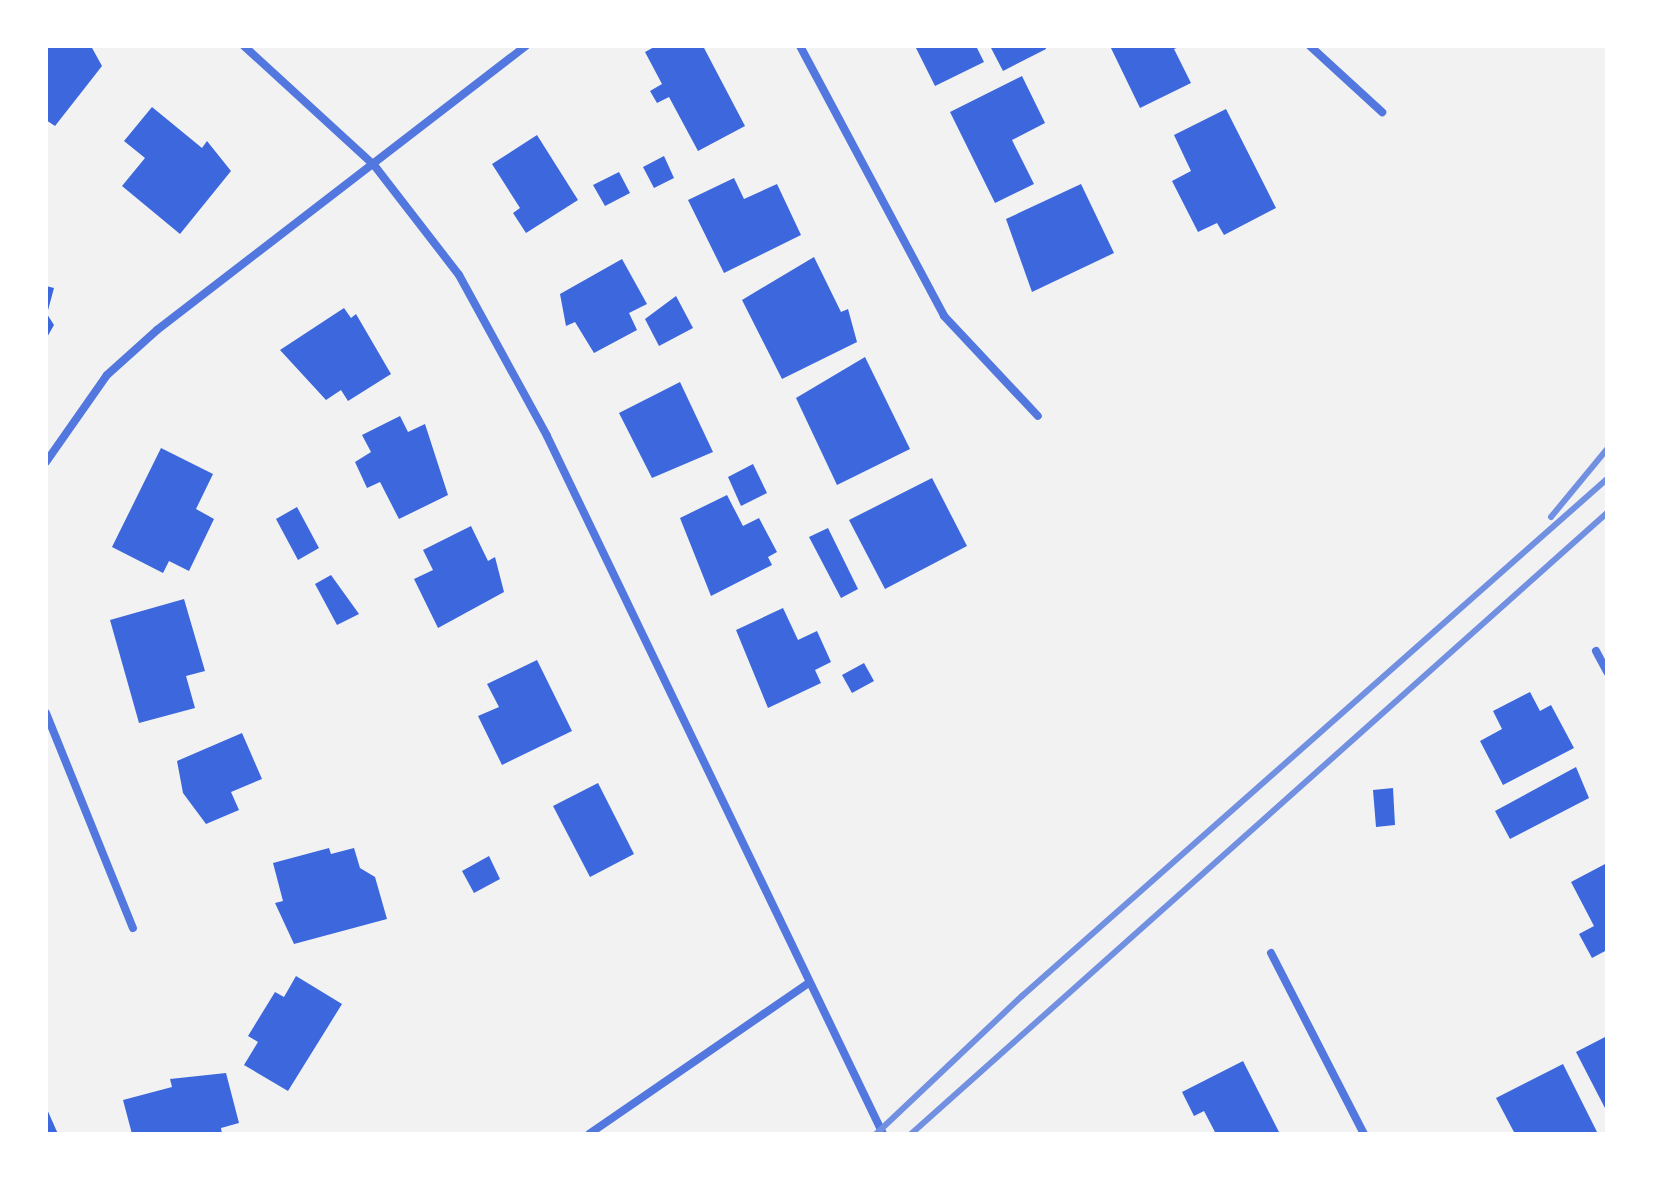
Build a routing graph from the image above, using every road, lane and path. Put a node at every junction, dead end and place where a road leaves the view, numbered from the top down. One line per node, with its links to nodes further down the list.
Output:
1 (244, 46): 6 (street)
2 (526, 46): 6 (street)
3 (800, 46): 7 (street)
4 (1310, 46): 5 (street)
5 (1382, 112)
6 (374, 165): 8 (street); 14 (street)
7 (1038, 416)
8 (46, 462)
9 (1596, 651): 10 (street)
10 (1607, 672)
11 (46, 713): 12 (street)
12 (133, 928)
13 (1271, 953): 17 (street)
14 (809, 983): 15 (street); 16 (street)
15 (589, 1134)
16 (883, 1134)
17 (1364, 1134)

